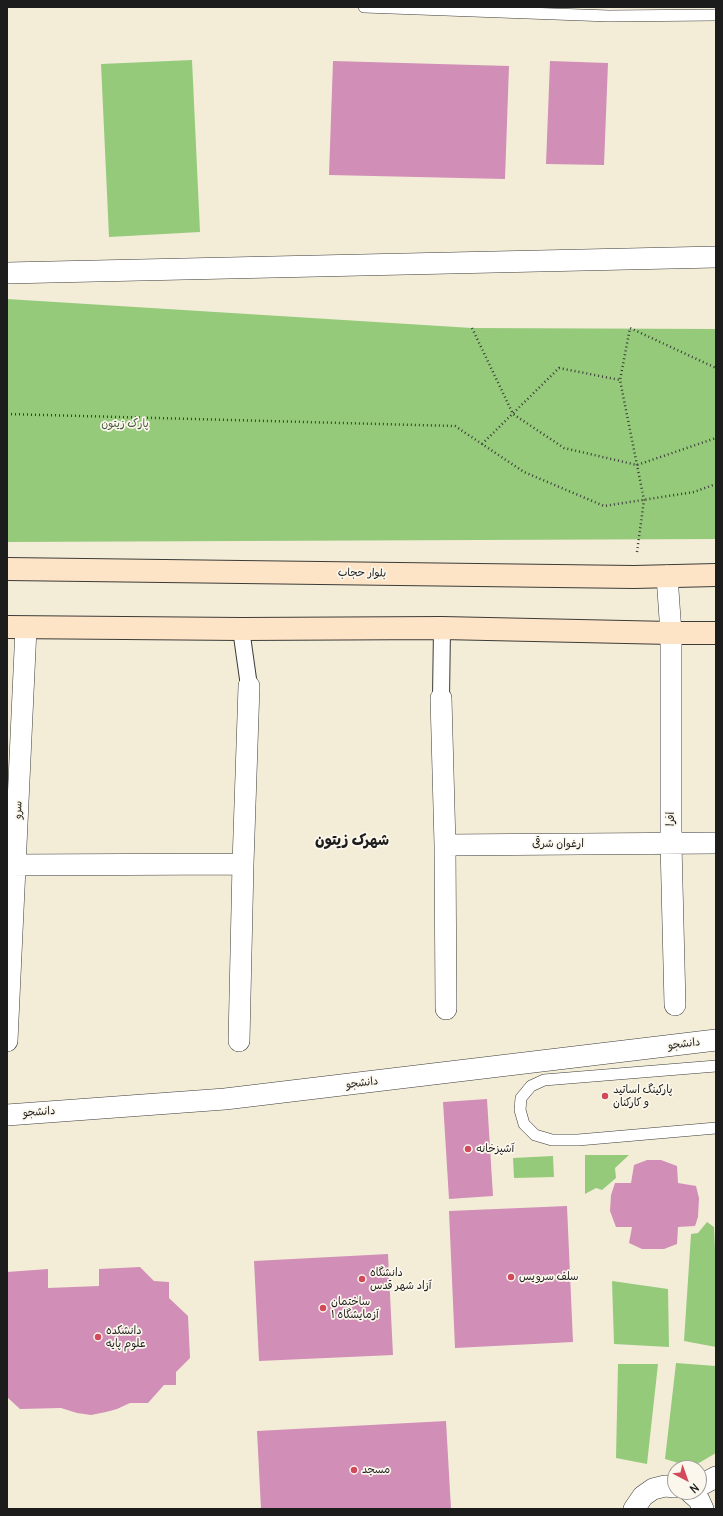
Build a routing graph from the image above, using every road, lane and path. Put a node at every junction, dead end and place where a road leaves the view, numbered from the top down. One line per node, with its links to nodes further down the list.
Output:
1 (364, 7): 2 (lane)
2 (716, 15)
3 (716, 257): 4 (street)
4 (7, 273)
5 (472, 328): 9 (path)
6 (716, 368): 7 (path)
7 (620, 380): 9 (path); 12 (path)
8 (7, 414): 11 (path)
9 (513, 414): 11 (path); 12 (path)
10 (716, 438): 12 (path)
11 (482, 444): 14 (path)
12 (637, 464): 14 (path)
13 (716, 484): 14 (path)
14 (644, 500): 18 (path)
15 (7, 569): 18 (main road, بلوار حجاب)
16 (716, 575): 17 (main road, بلوار حجاب)
17 (667, 576): 18 (main road, بلوار حجاب); 22 (street, افرا)
18 (634, 577)
19 (16, 627): 21 (main road); 30 (street, سرو)
20 (442, 628): 21 (main road); 22 (main road); 25 (street)
21 (241, 629): 24 (street)
22 (671, 633): 23 (main road); 27 (street, افرا)
23 (716, 633)
24 (249, 686): 29 (street)
25 (441, 698): 28 (street)
26 (716, 843): 27 (street, ارغوان شرقی)
27 (671, 844): 28 (street, ارغوان شرقی); 31 (street, افرا)
28 (445, 845): 32 (street)
29 (243, 864): 30 (street); 35 (street)
30 (11, 865): 34 (street, سرو)
31 (674, 1005)
32 (446, 1009)
33 (716, 1040): 37 (street, دانشجو)
34 (7, 1041)
35 (239, 1041)
36 (716, 1066): 38 (lane)
37 (7, 1115)
38 (716, 1128)
39 (716, 1477): 40 (street)
40 (707, 1482)
41 (667, 1486): 43 (street)
42 (698, 1500): 44 (street)
43 (634, 1509)
44 (703, 1509)

